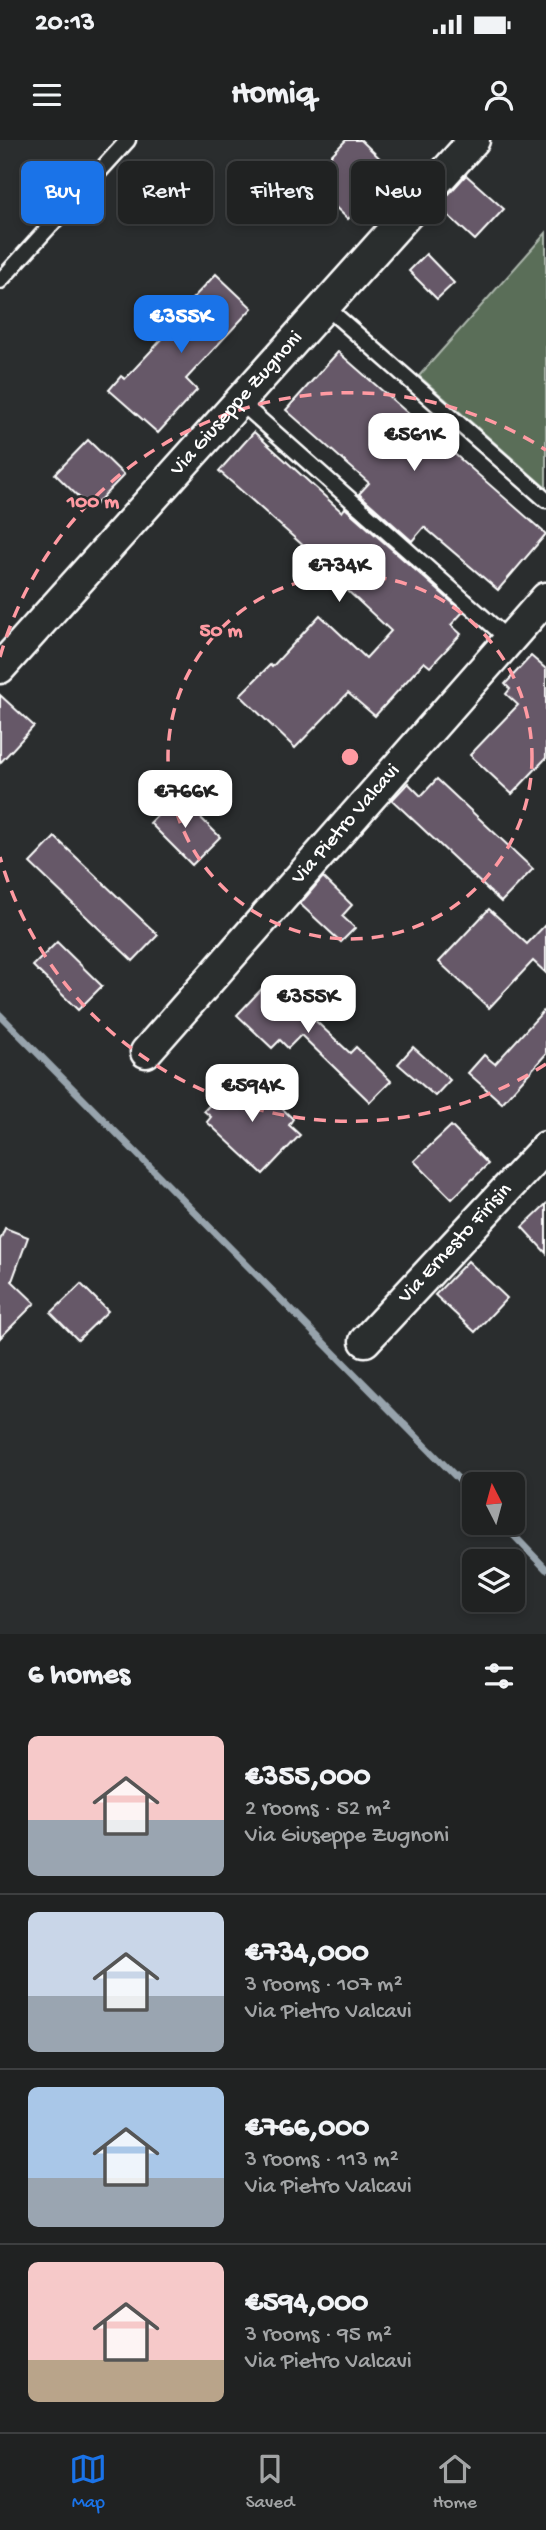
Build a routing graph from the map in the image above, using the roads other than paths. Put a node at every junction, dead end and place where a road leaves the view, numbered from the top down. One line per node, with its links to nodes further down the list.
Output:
1 (128, 140): 3 (lane)
2 (474, 140): 4 (street, Via Giuseppe Zugnoni)
3 (0, 281)
4 (325, 306): 5 (street, Via Giuseppe Zugnoni); 6 (lane)
5 (239, 401): 8 (lane); 9 (street, Via Giuseppe Zugnoni)
6 (546, 500)
7 (546, 598): 8 (street, Via Pietro Valcavi)
8 (509, 640): 10 (street, Via Pietro Valcavi)
9 (0, 668)
10 (146, 1052)
11 (546, 1147): 12 (street, Via Ernesto Firisin)
12 (365, 1341)

